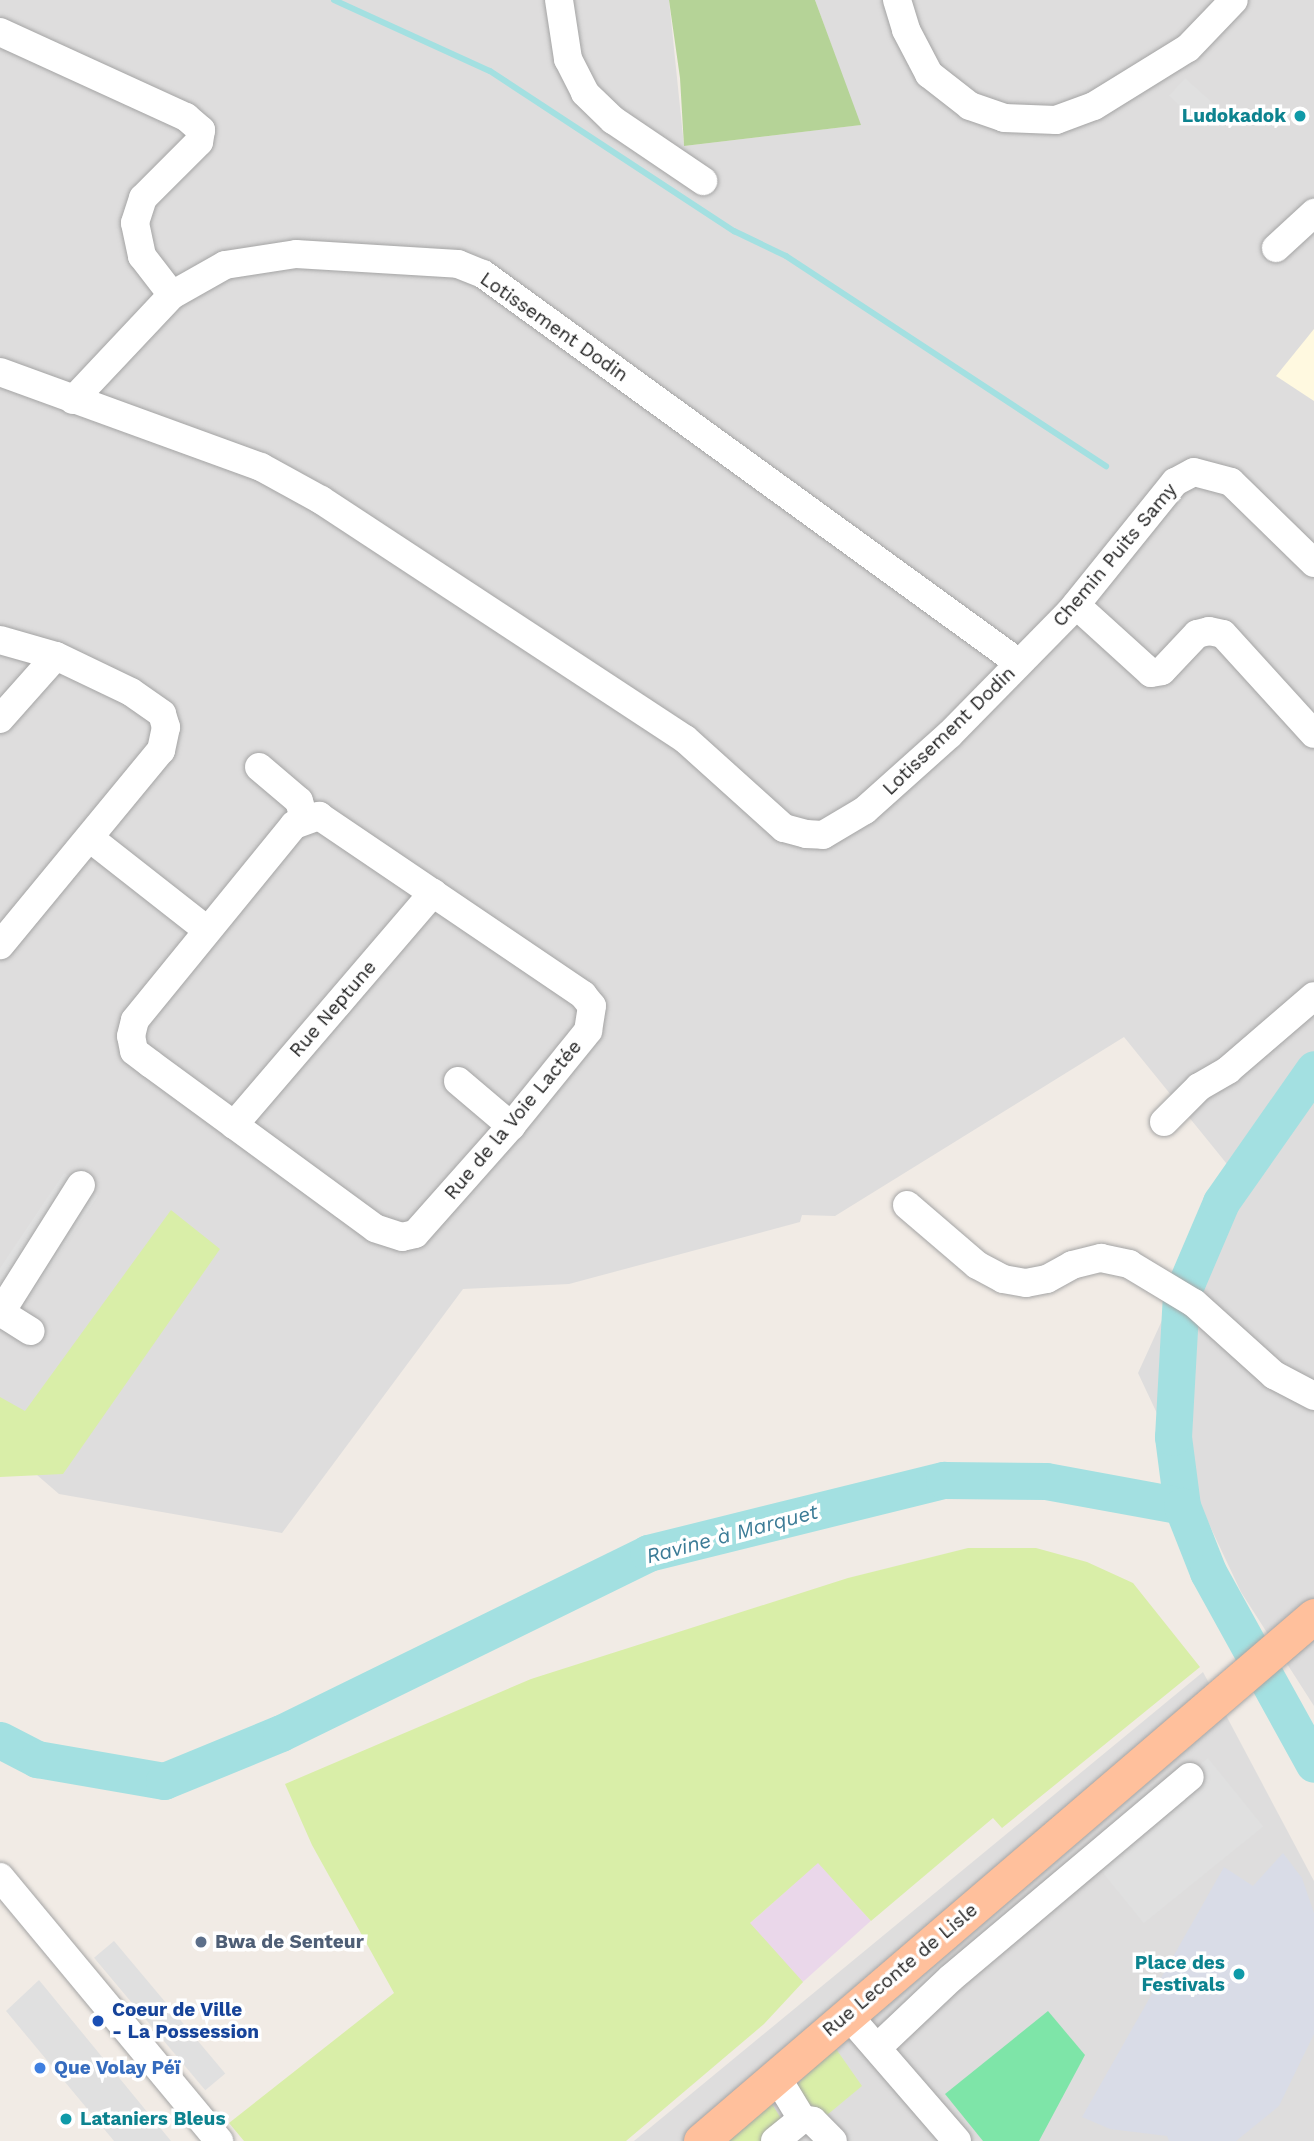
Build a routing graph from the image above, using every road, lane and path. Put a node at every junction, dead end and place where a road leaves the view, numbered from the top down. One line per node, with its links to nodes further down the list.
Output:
1 (559, 0): 5 (street)
2 (897, 0): 3 (street)
3 (1234, 0)
4 (0, 32): 8 (street)
5 (703, 181)
6 (1314, 213): 7 (street)
7 (1276, 248)
8 (172, 295): 10 (street, Lotissement Dodin); 15 (street, Lotissement Dodin)
9 (0, 372): 10 (street, Lotissement Dodin)
10 (73, 400): 15 (street, Lotissement Dodin)
11 (1314, 563): 12 (street, Chemin Puits Samy)
12 (1076, 605): 15 (street, Chemin Puits Samy); 17 (street)
13 (0, 640): 14 (street)
14 (56, 656): 16 (street); 20 (street)
15 (1020, 663)
16 (0, 719)
17 (1314, 734)
18 (259, 767): 19 (street)
19 (304, 818): 21 (street, Rue de la Voie Lactée); 22 (street, Rue de la Voie Lactée)
20 (91, 839): 22 (street); 23 (street)
21 (433, 893): 27 (street, Rue Neptune); 28 (street, Rue de la Voie Lactée)
22 (207, 930): 27 (street, Rue de la Voie Lactée)
23 (0, 944)
24 (1314, 996): 26 (street)
25 (458, 1081): 28 (street)
26 (1164, 1122)
27 (234, 1125): 28 (street, Rue de la Voie Lactée)
28 (512, 1126)
29 (80, 1185): 31 (street)
30 (906, 1205): 33 (street)
31 (0, 1312): 32 (street)
32 (31, 1331)
33 (1314, 1396)
34 (1313, 1617): 37 (main road, Rue Leconte de Lisle)
35 (1189, 1777): 38 (street)
36 (0, 1877): 41 (street)
37 (847, 2014): 38 (street); 39 (main road, Rue Leconte de Lisle)
38 (878, 2047): 45 (street)
39 (776, 2076): 40 (street); 42 (main road, Rue Leconte de Lisle)
40 (802, 2119): 43 (street); 44 (street)
41 (219, 2141)
42 (701, 2141)
43 (775, 2141)
44 (833, 2141)
45 (957, 2141)

